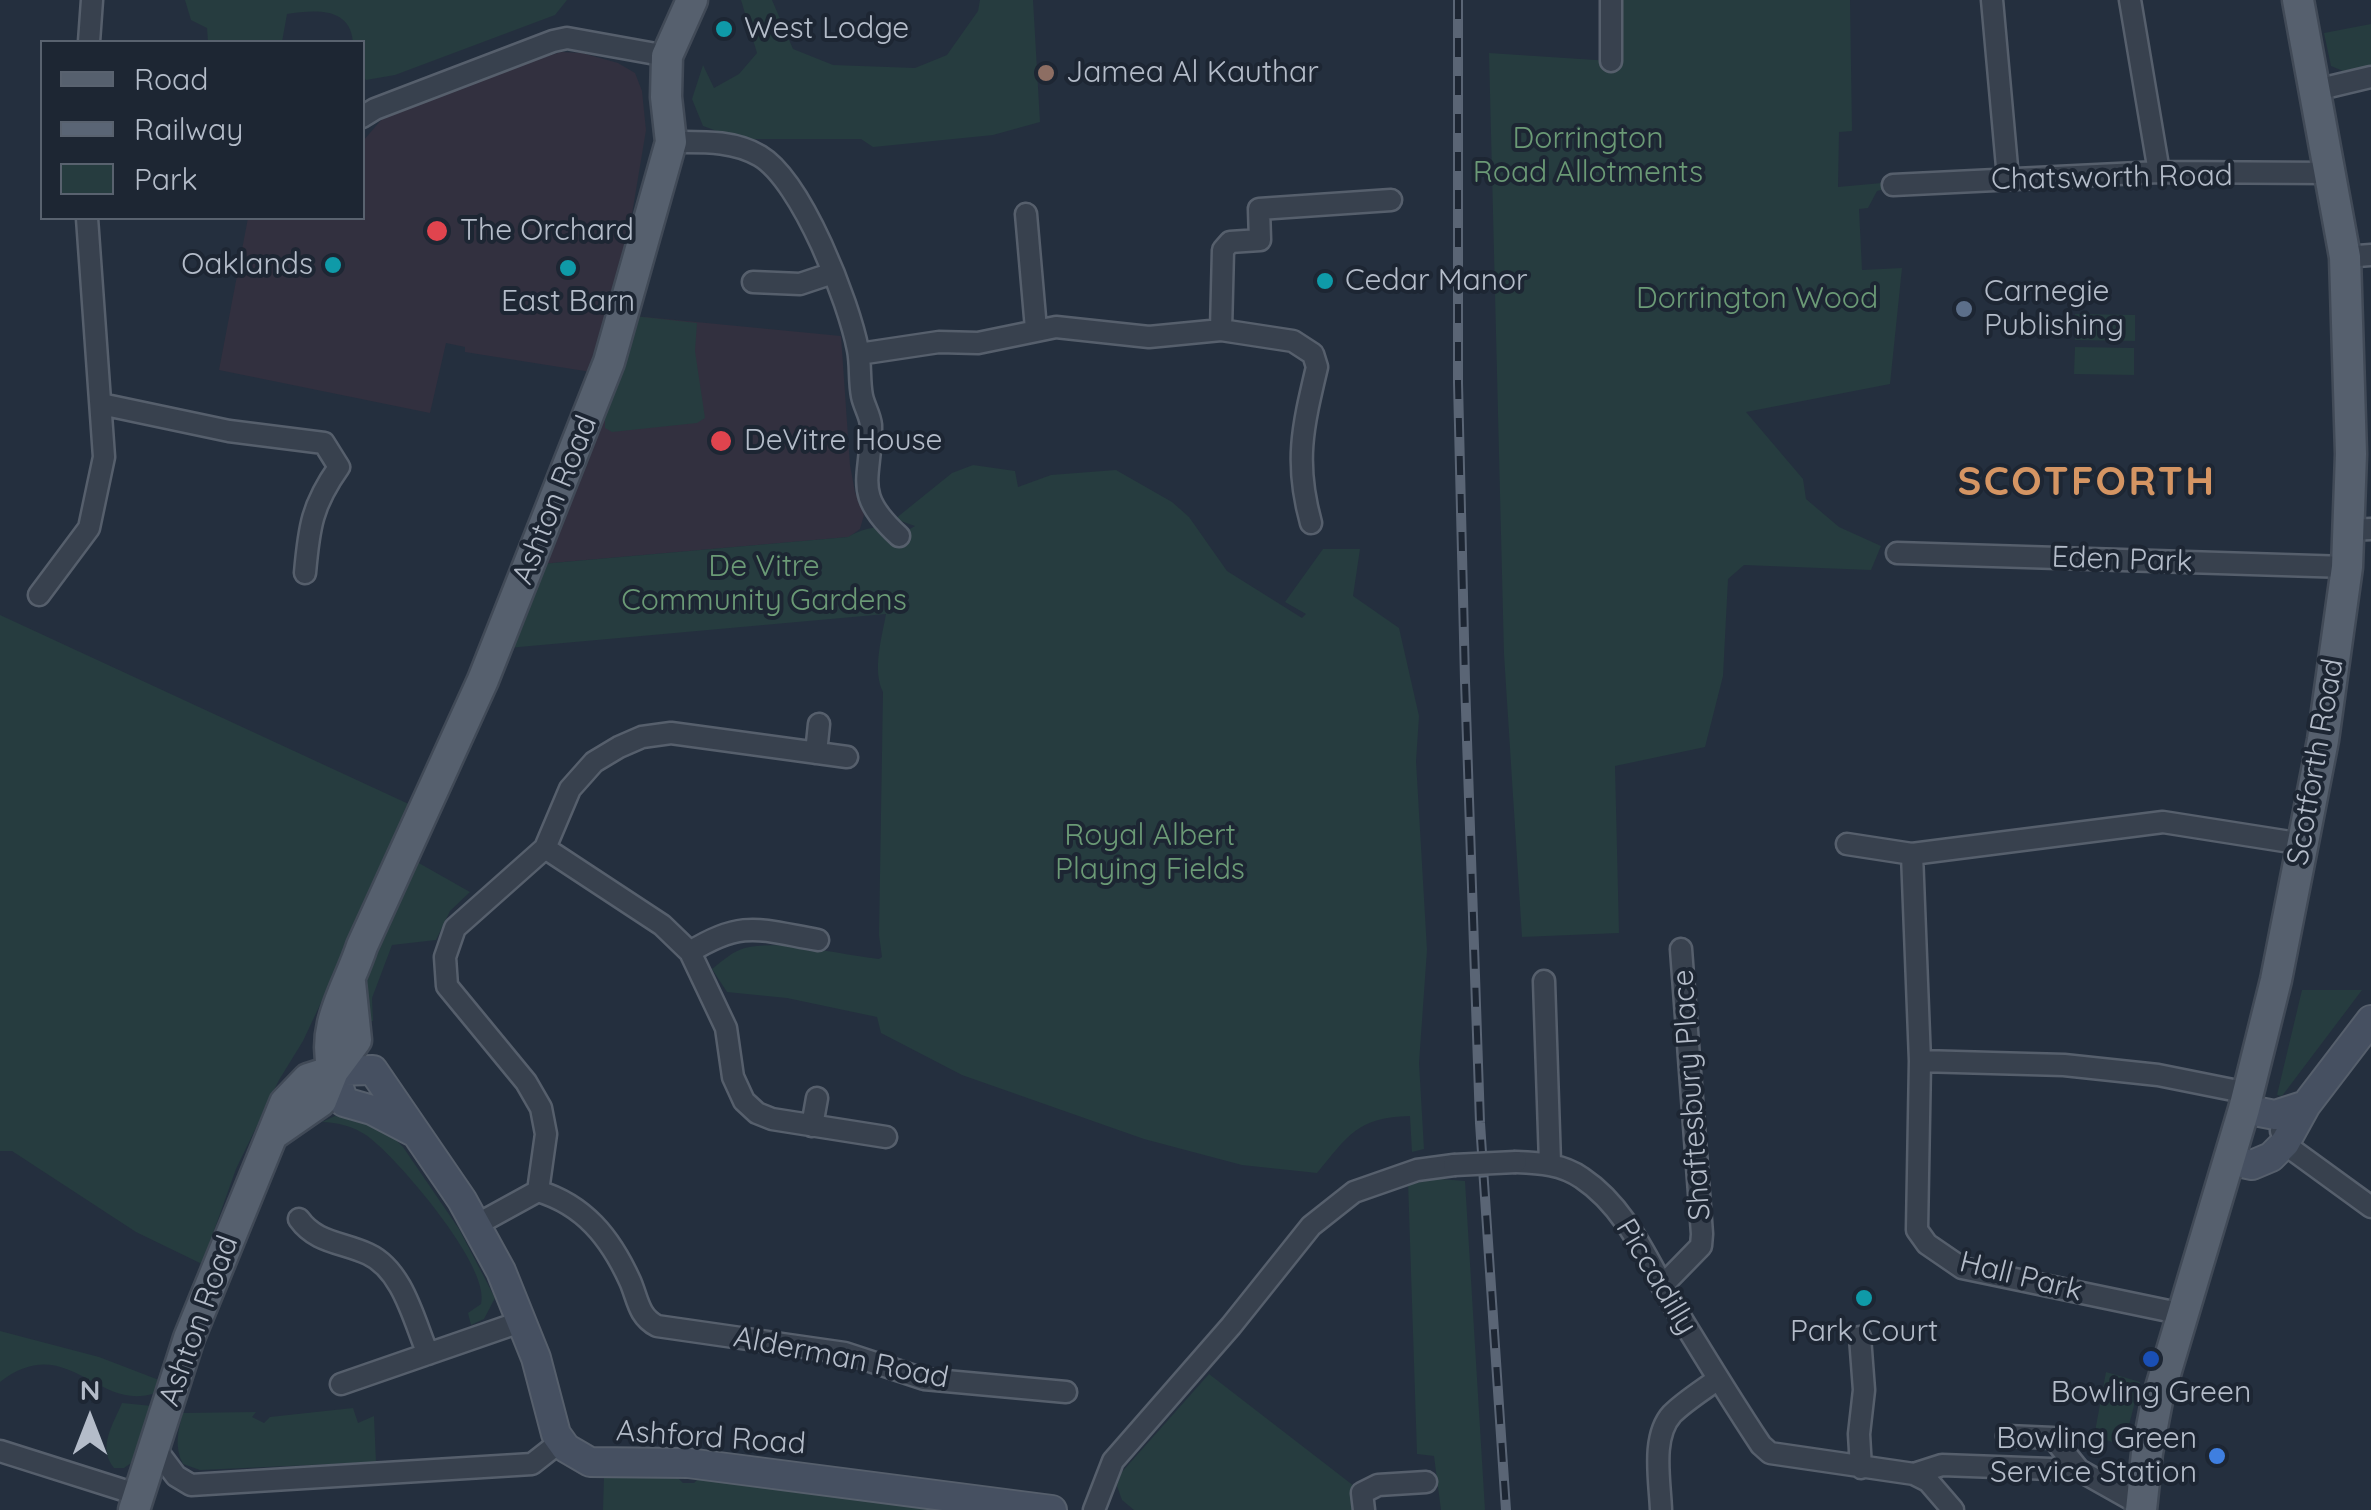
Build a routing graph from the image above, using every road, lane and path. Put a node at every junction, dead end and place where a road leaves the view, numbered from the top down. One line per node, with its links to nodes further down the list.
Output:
1 (92, 0): 7 (street)
2 (692, 0): 8 (main road, Ashton Road)
3 (1611, 0): 9 (street)
4 (1992, 0): 16 (street)
5 (2130, 0): 14 (street)
6 (2298, 0): 11 (main road, Scotforth Road)
7 (90, 40)
8 (668, 56): 12 (street); 13 (main road, Ashton Road)
9 (1611, 61)
10 (2371, 77): 11 (street)
11 (2316, 90): 15 (main road, Scotforth Road)
12 (365, 115)
13 (670, 142): 22 (street); 48 (main road, Ashton Road)
14 (2159, 172): 15 (street, Chatsworth Road); 16 (street, Chatsworth Road)
15 (2331, 173): 21 (main road, Scotforth Road)
16 (2008, 178): 17 (street, Chatsworth Road)
17 (1893, 185)
18 (1391, 200): 25 (street)
19 (1026, 214): 24 (street)
20 (87, 220): 27 (street)
21 (2358, 256): 29 (main road, Scotforth Road)
22 (833, 274): 23 (street); 26 (street)
23 (753, 282)
24 (1036, 329): 25 (street); 26 (street)
25 (1221, 330): 28 (street)
26 (859, 354): 30 (street)
27 (101, 404): 33 (street); 34 (street)
28 (1311, 522)
29 (2360, 530): 32 (main road, Scotforth Road)
30 (900, 536)
31 (1897, 553): 32 (street, Eden Park)
32 (2348, 567): 39 (main road, Scotforth Road)
33 (306, 573)
34 (39, 595)
35 (819, 724): 36 (street)
36 (816, 753): 37 (street); 40 (street)
37 (847, 757)
38 (1846, 844): 41 (street)
39 (2303, 844): 41 (street); 50 (main road, Scotforth Road)
40 (545, 848): 44 (street); 59 (street)
41 (1912, 854): 47 (street, Hall Park)
42 (818, 940): 44 (street)
43 (1681, 948): 63 (street, Shaftesbury Place)
44 (690, 952): 53 (street)
45 (1544, 981): 58 (street)
46 (2371, 1020): 51 (street)
47 (1920, 1061): 50 (street); 64 (street, Hall Park)
48 (332, 1071): 54 (street); 54 (street); 73 (main road, Ashton Road)
49 (817, 1098): 53 (street)
50 (2246, 1101): 52 (street); 57 (main road, Scotforth Road)
51 (2306, 1105): 52 (street); 56 (street)
52 (2275, 1116): 56 (street)
53 (812, 1126): 55 (street)
54 (414, 1132): 62 (street)
55 (886, 1137)
56 (2285, 1143): 57 (street); 60 (street)
57 (2229, 1160): 64 (main road, Scotforth Road)
58 (1550, 1163): 63 (street, Piccadilly); 82 (street, Piccadilly, bridge)
59 (538, 1191): 62 (street); 70 (street, Alderman Road)
60 (2371, 1207)
61 (298, 1219): 67 (street)
62 (476, 1225): 65 (street)
63 (1662, 1286): 68 (street, Piccadilly)
64 (2183, 1314): 80 (main road, Scotforth Road)
65 (523, 1320): 67 (street); 72 (street)
66 (1860, 1337): 75 (street)
67 (428, 1354): 69 (street)
68 (1718, 1379): 75 (street, Piccadilly); 84 (street)
69 (351, 1387)
70 (1066, 1392)
71 (2007, 1436): 76 (street)
72 (560, 1442): 73 (street); 81 (street, Ashford Road)
73 (155, 1448): 79 (main road, Ashton Road)
74 (0, 1450): 79 (street)
75 (1861, 1468): 77 (street, Piccadilly)
76 (2079, 1470): 77 (street, Piccadilly); 80 (street, Piccadilly)
77 (1914, 1474): 85 (street)
78 (1426, 1482): 83 (street)
79 (136, 1502)
80 (2141, 1507)
81 (1052, 1510)
82 (1094, 1510)
83 (1364, 1510)
84 (1661, 1510)
85 (1953, 1510)

